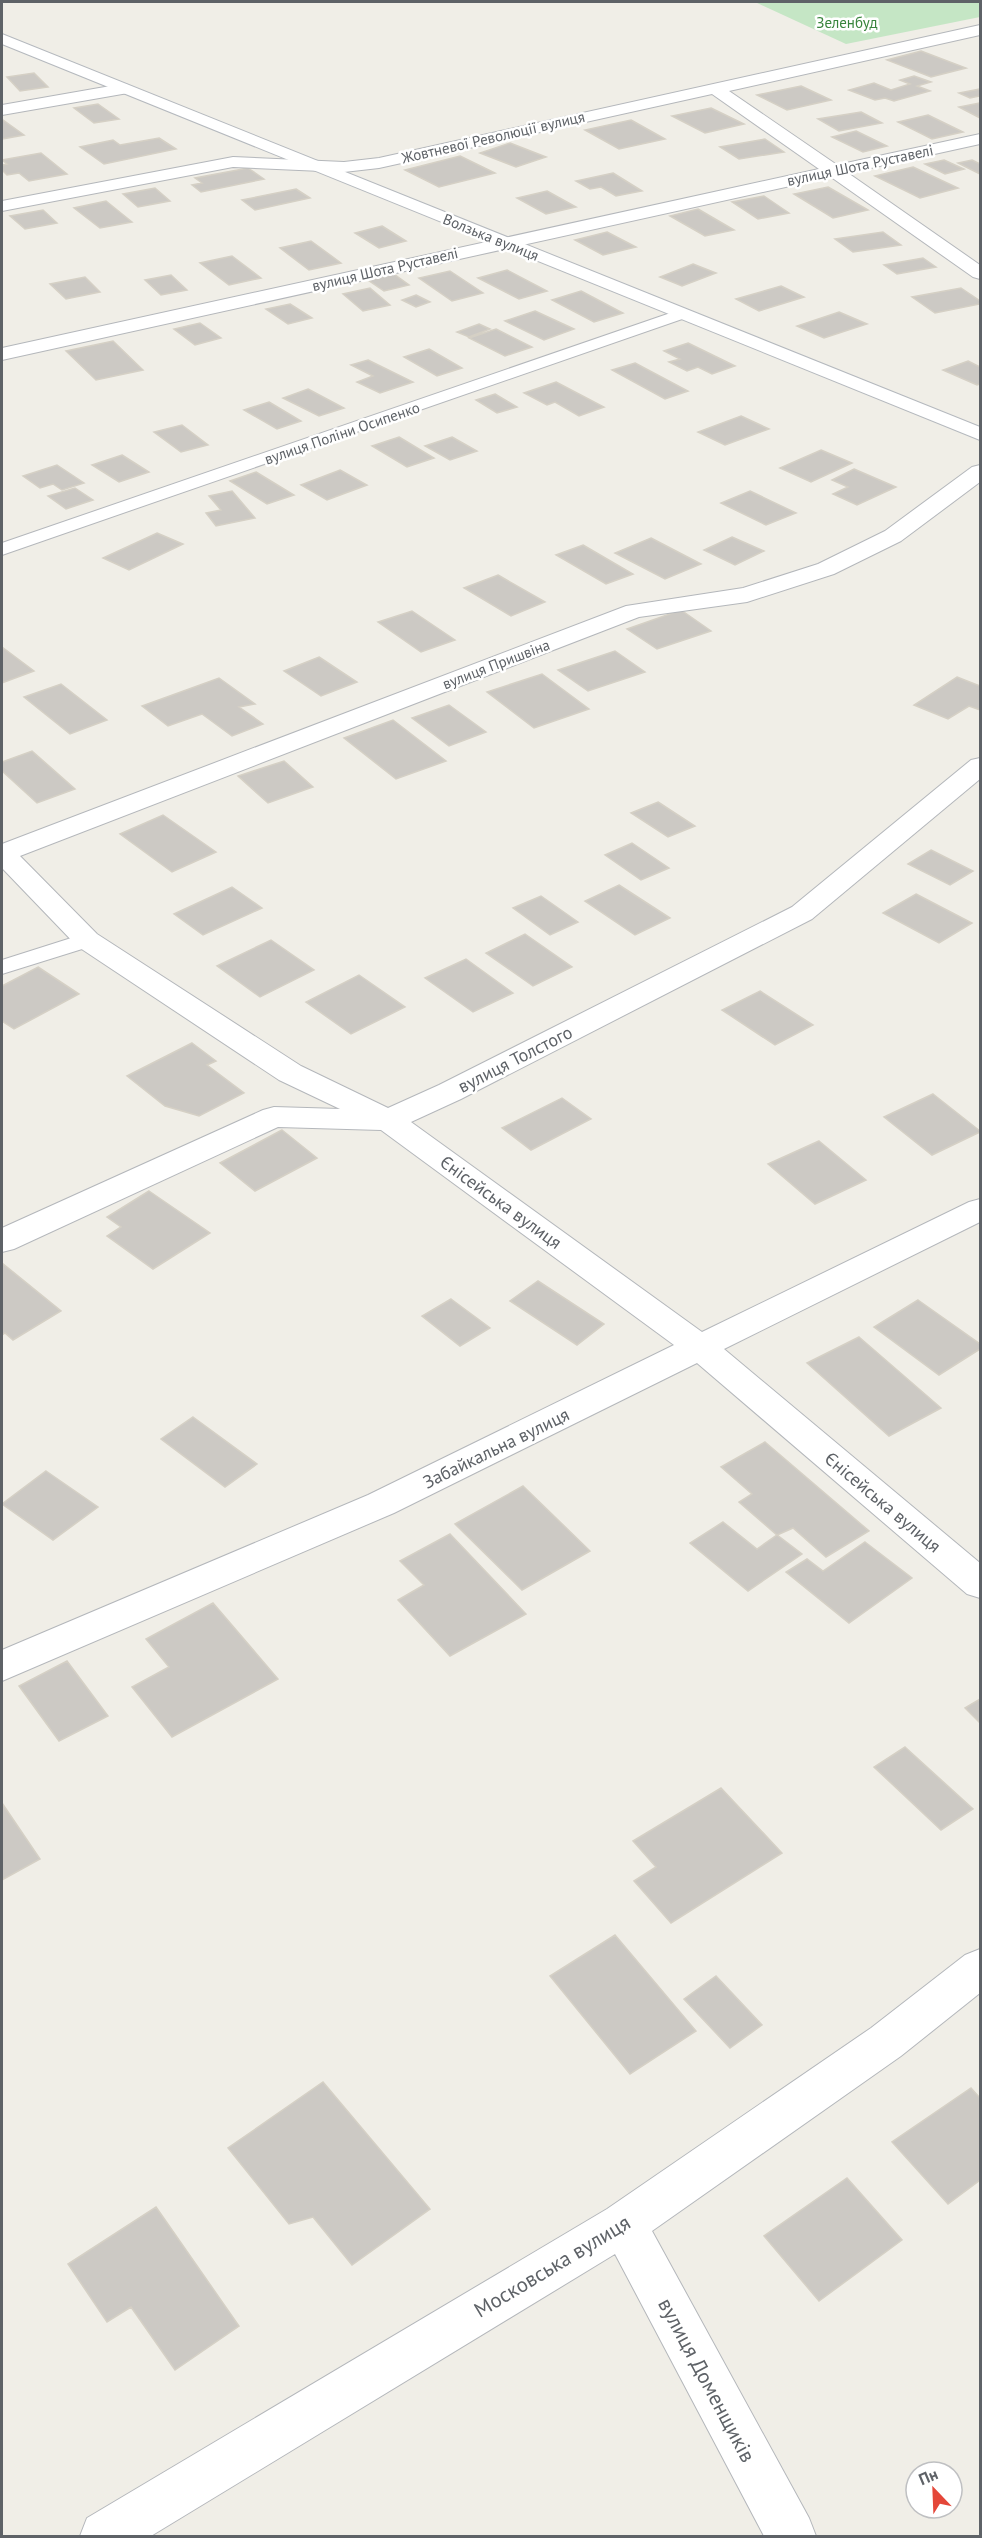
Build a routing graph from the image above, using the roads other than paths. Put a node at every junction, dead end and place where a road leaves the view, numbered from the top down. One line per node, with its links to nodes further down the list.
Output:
1 (981, 30): 3 (street, Жовтневої Революції вулиця)
2 (2, 39): 4 (street, Волзька вулиця)
3 (713, 87): 7 (street, Жовтневої Революції вулиця); 8 (street)
4 (122, 88): 5 (street); 7 (street, Волзька вулиця)
5 (2, 110)
6 (981, 139): 8 (street, вулиця Шота Руставелі)
7 (307, 164): 9 (street, Жовтневої Революції вулиця); 10 (street, Волзька вулиця)
8 (835, 170): 10 (street, вулиця Шота Руставелі); 11 (street)
9 (2, 206)
10 (504, 243): 12 (street, Волзька вулиця); 13 (street, вулиця Шота Руставелі)
11 (981, 273)
12 (682, 314): 14 (street, Волзька вулиця); 16 (lane, вулиця Поліни Осипенко)
13 (2, 354)
14 (981, 434)
15 (981, 472): 18 (street, вулиця Пришвіна)
16 (2, 549)
17 (981, 766): 21 (street, вулиця Толстого)
18 (2, 853): 19 (street, Єнісейська вулиця)
19 (87, 940): 20 (lane); 21 (street, Єнісейська вулиця)
20 (2, 968)
21 (388, 1119): 23 (street, вулиця Толстого); 24 (street, Єнісейська вулиця)
22 (981, 1209): 24 (street, Забайкальна вулиця)
23 (2, 1241)
24 (701, 1348): 25 (street, Єнісейська вулиця); 26 (street, Забайкальна вулиця)
25 (981, 1584)
26 (2, 1666)
27 (981, 1968): 28 (street, Московська вулиця)
28 (623, 2224): 29 (street, Московська вулиця); 30 (street, вулиця Доменщиків)
29 (105, 2536)
30 (791, 2536)

